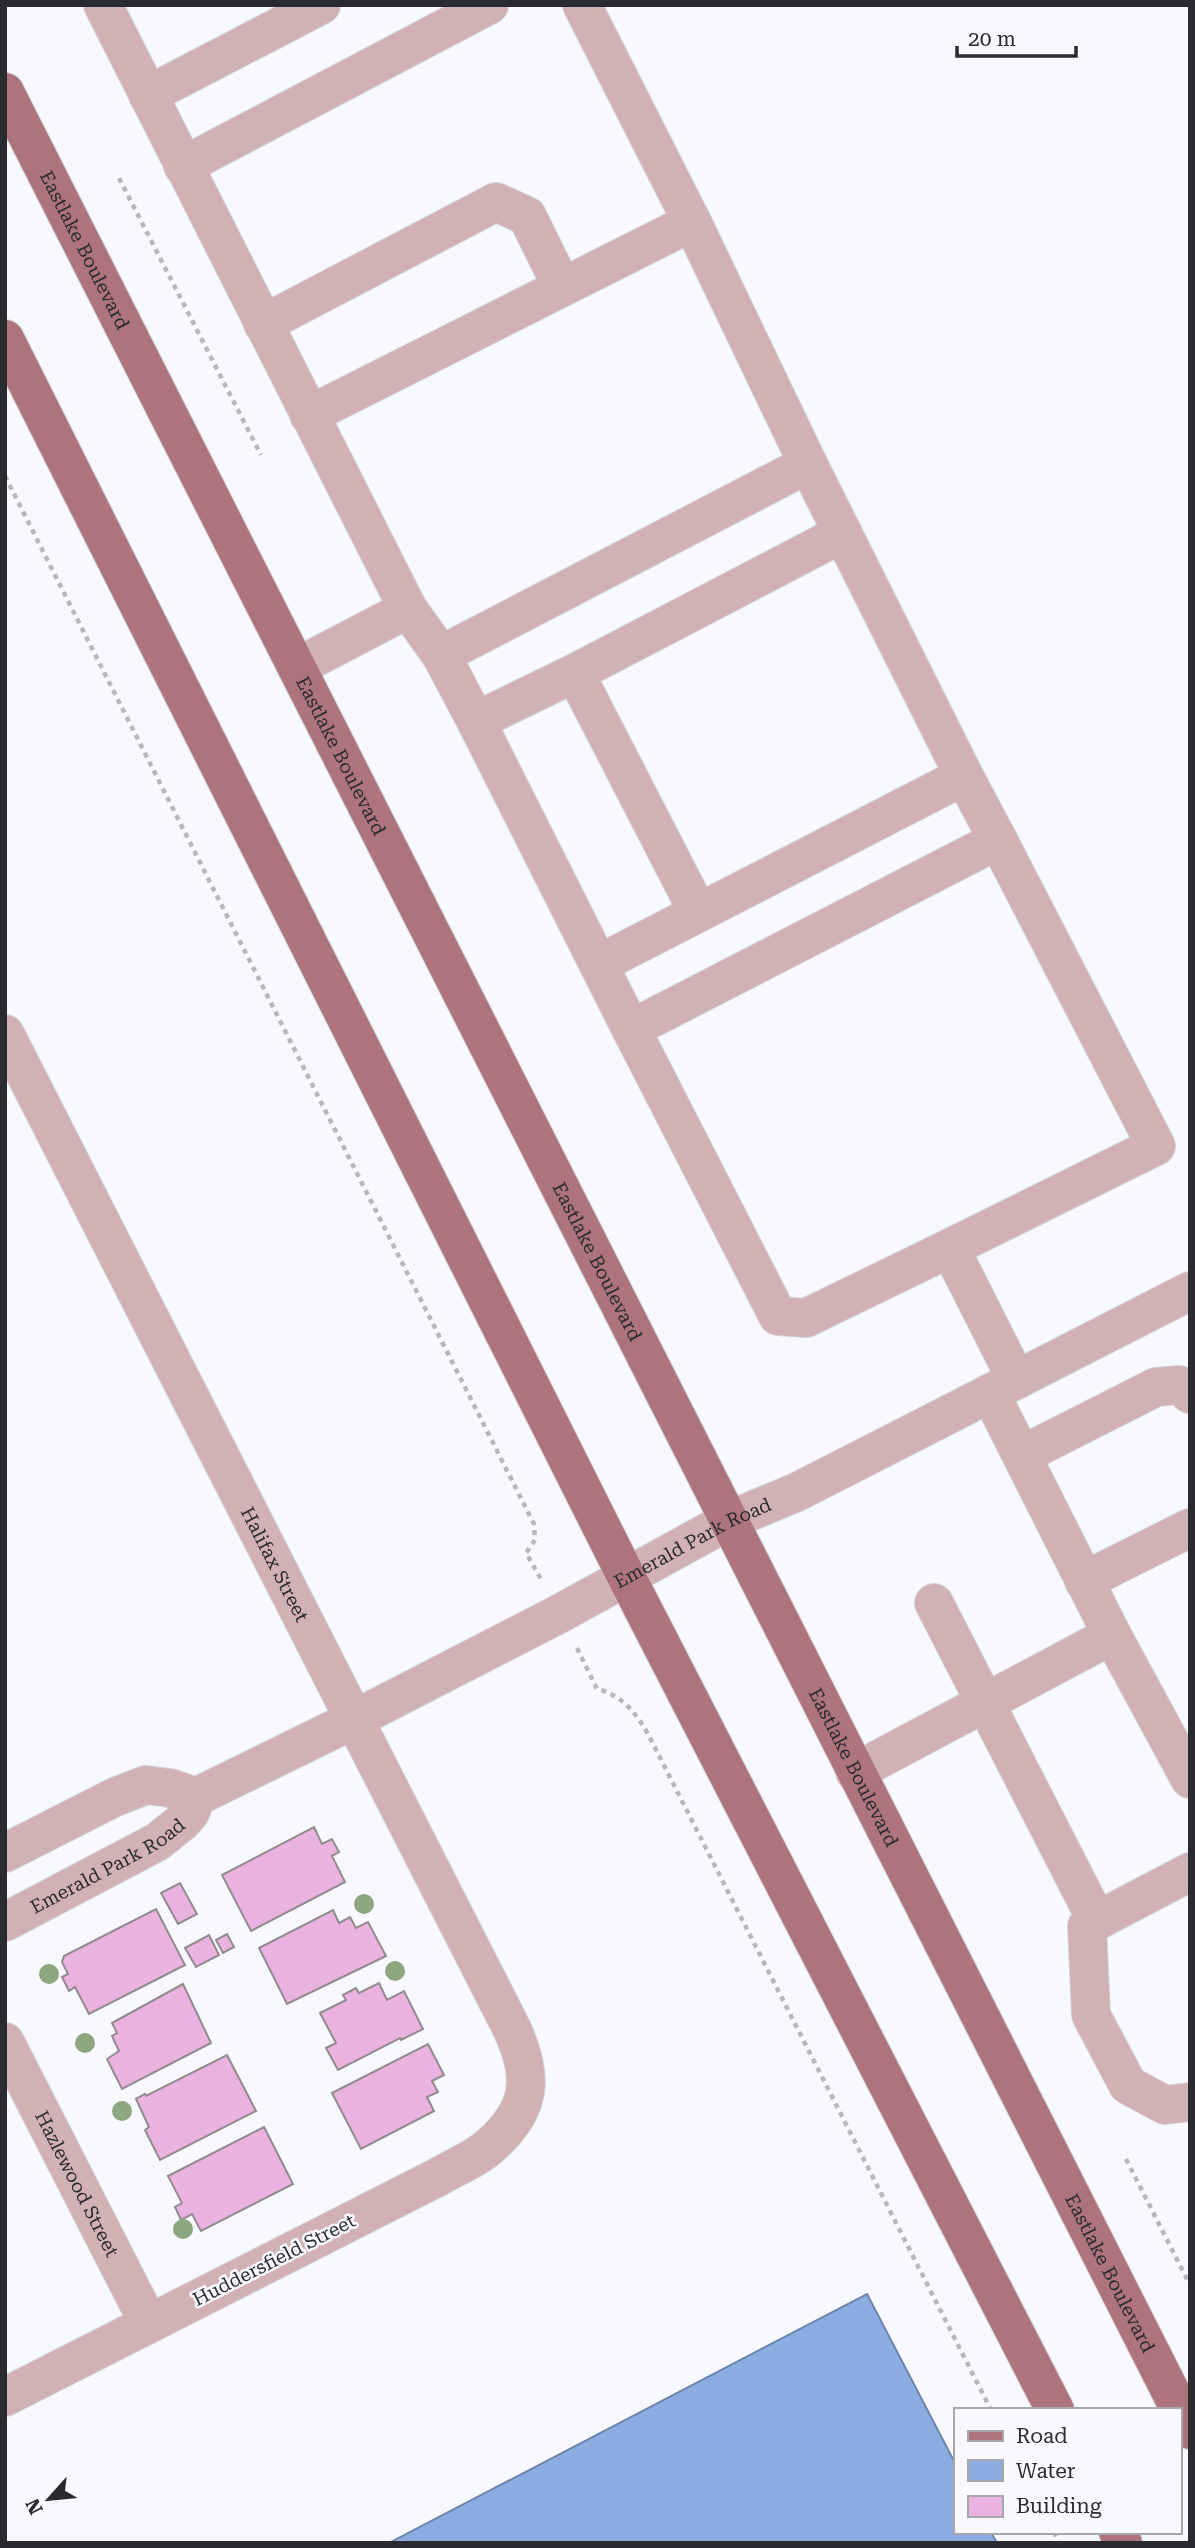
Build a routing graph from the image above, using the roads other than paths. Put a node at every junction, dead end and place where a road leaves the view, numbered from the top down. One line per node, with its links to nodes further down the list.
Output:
1 (103, 5): 6 (street)
2 (321, 5): 6 (street)
3 (489, 5): 7 (street)
4 (582, 5): 8 (street)
5 (5, 92): 17 (main road, Eastlake Boulevard)
6 (148, 94): 7 (street)
7 (183, 166): 10 (street)
8 (692, 222): 9 (street); 13 (street)
9 (562, 287): 10 (street); 12 (street)
10 (263, 324): 12 (street)
11 (5, 339): 33 (main road)
12 (309, 415): 15 (street)
13 (808, 464): 14 (street); 16 (street)
14 (843, 533): 18 (street); 20 (street)
15 (408, 609): 16 (street); 17 (street)
16 (441, 655): 19 (street)
17 (297, 667): 31 (main road, Eastlake Boulevard)
18 (575, 673): 19 (street); 22 (street)
19 (476, 721): 23 (street)
20 (964, 776): 21 (street); 22 (street)
21 (998, 840): 24 (street); 26 (street)
22 (698, 912): 23 (street)
23 (599, 964): 24 (street)
24 (631, 1029): 26 (street)
25 (5, 1034): 38 (street, Halifax Street)
26 (950, 1248): 28 (street)
27 (1190, 1291): 28 (street, Emerald Park Road)
28 (1003, 1386): 30 (street); 31 (street, Emerald Park Road)
29 (1190, 1394): 30 (street)
30 (1022, 1455): 34 (street)
31 (730, 1520): 33 (street, Emerald Park Road); 39 (main road, Eastlake Boulevard)
32 (1190, 1528): 34 (street)
33 (626, 1576): 38 (street, Emerald Park Road); 51 (main road)
34 (1084, 1581): 36 (street)
35 (934, 1602): 37 (street)
36 (1112, 1635): 37 (street); 40 (street)
37 (986, 1701): 39 (street); 44 (street)
38 (355, 1719): 41 (street, Emerald Park Road); 47 (street, Halifax Street)
39 (855, 1772): 52 (main road, Eastlake Boulevard)
40 (1190, 1779)
41 (195, 1797): 42 (street, Emerald Park Road); 45 (street, Emerald Park Road)
42 (5, 1853)
43 (1190, 1872): 44 (street)
44 (1097, 1921): 48 (street)
45 (5, 1922)
46 (5, 2042): 49 (street, Hazlewood Street)
47 (524, 2100): 49 (street, Huddersfield Street)
48 (1190, 2102)
49 (149, 2324): 50 (street, Huddersfield Street)
50 (5, 2397)
51 (1054, 2408)
52 (1179, 2408)
53 (1181, 2412): 54 (main road, Eastlake Boulevard)
54 (1190, 2430)

